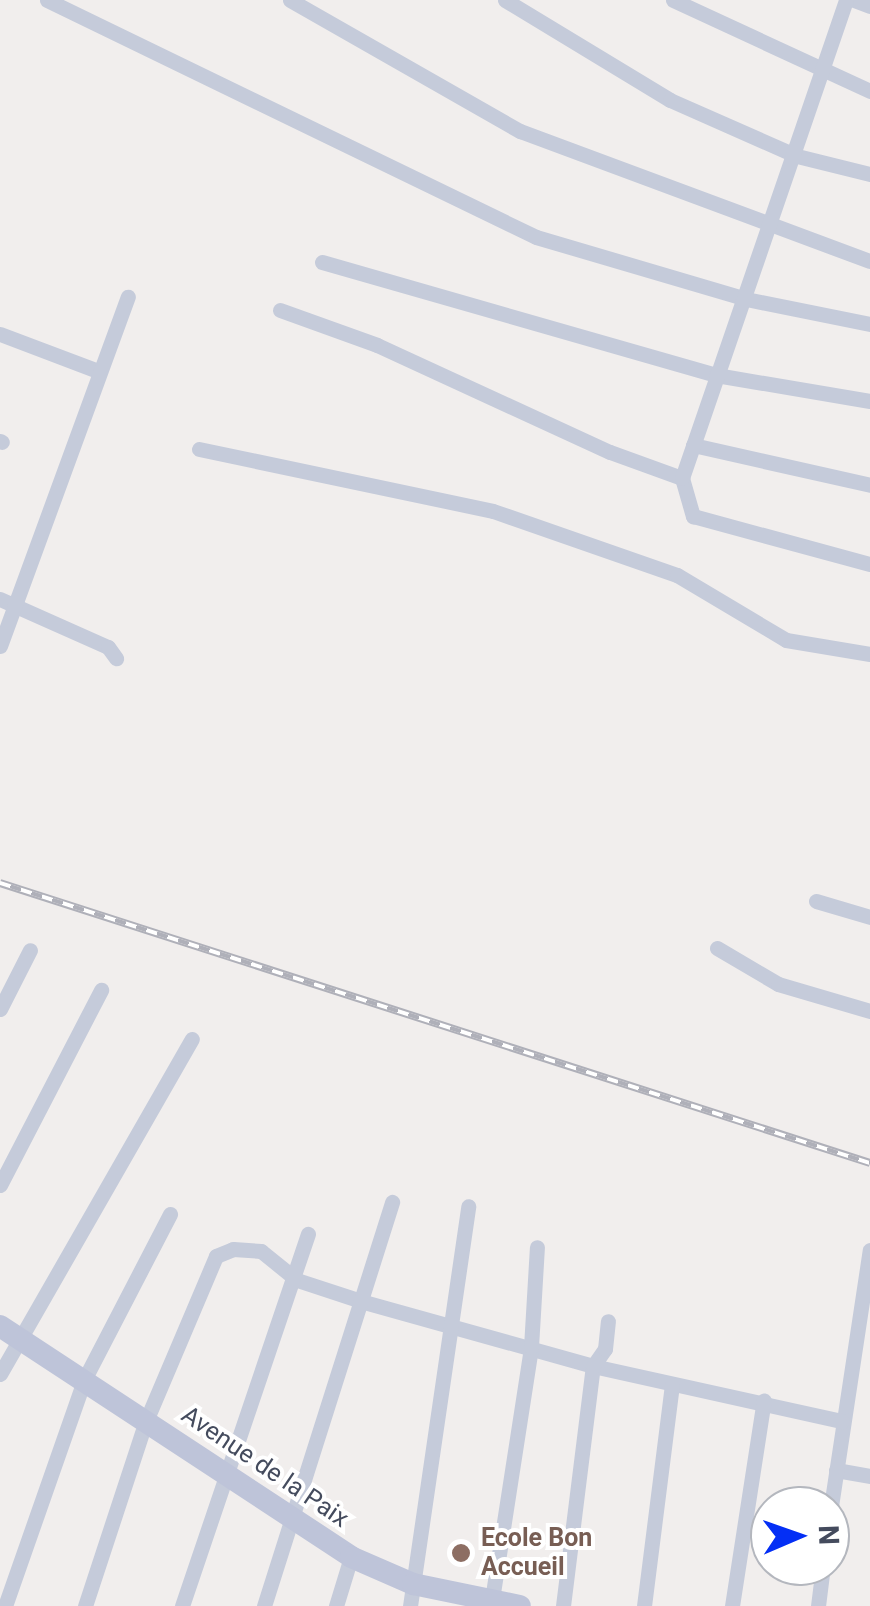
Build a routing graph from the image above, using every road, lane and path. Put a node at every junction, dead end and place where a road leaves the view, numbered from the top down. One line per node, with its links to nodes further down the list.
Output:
1 (47, 0): 15 (street)
2 (290, 0): 11 (street)
3 (505, 0): 9 (street)
4 (673, 0): 7 (street)
5 (850, 0): 6 (street); 7 (street)
6 (870, 6)
7 (819, 70): 8 (street); 9 (street)
8 (870, 91)
9 (792, 154): 10 (street); 11 (street)
10 (870, 174)
11 (772, 223): 13 (street); 15 (street)
12 (322, 262): 20 (street)
13 (870, 262)
14 (128, 297): 19 (street)
15 (746, 298): 17 (street); 20 (street)
16 (280, 310): 24 (street)
17 (870, 324)
18 (0, 334): 19 (street)
19 (98, 372): 27 (street)
20 (716, 375): 21 (street); 22 (street)
21 (870, 402)
22 (692, 446): 24 (street); 25 (street)
23 (199, 449): 29 (street)
24 (682, 478): 26 (street)
25 (870, 485)
26 (870, 564)
27 (7, 602): 28 (street); 30 (street)
28 (0, 646)
29 (870, 654)
30 (116, 658)
31 (816, 901): 32 (street)
32 (870, 917)
33 (717, 948): 37 (street)
34 (30, 950): 36 (street)
35 (101, 990): 39 (street)
36 (0, 1010)
37 (870, 1011)
38 (192, 1038): 50 (street)
39 (0, 1185)
40 (392, 1202): 47 (street)
41 (468, 1206): 49 (street)
42 (170, 1214): 54 (street)
43 (308, 1234): 46 (street)
44 (537, 1247): 51 (street)
45 (870, 1250): 58 (street)
46 (297, 1280): 47 (street); 57 (street); 59 (street)
47 (364, 1302): 49 (street); 63 (street)
48 (608, 1321): 52 (street)
49 (449, 1322): 51 (street); 65 (street)
50 (9, 1333): 53 (street); 54 (street, Avenue de la Paix)
51 (531, 1347): 52 (street); 66 (street)
52 (594, 1366): 55 (street); 73 (street)
53 (0, 1374)
54 (84, 1380): 57 (street, Avenue de la Paix); 67 (street)
55 (672, 1386): 56 (street); 74 (street)
56 (764, 1400): 58 (street); 75 (street)
57 (146, 1420): 59 (street, Avenue de la Paix); 68 (street)
58 (842, 1421): 60 (street)
59 (227, 1469): 63 (street, Avenue de la Paix); 69 (street)
60 (836, 1470): 61 (street); 62 (street)
61 (870, 1476)
62 (834, 1486)
63 (294, 1522): 64 (street, Avenue de la Paix); 70 (street)
64 (351, 1557): 65 (street, Avenue de la Paix); 71 (street)
65 (411, 1595): 66 (street, Avenue de la Paix)
66 (492, 1604): 72 (street, Avenue de la Paix)
67 (5, 1606)
68 (85, 1606)
69 (182, 1606)
70 (264, 1606)
71 (336, 1606)
72 (520, 1606)
73 (563, 1606)
74 (644, 1606)
75 (732, 1606)

